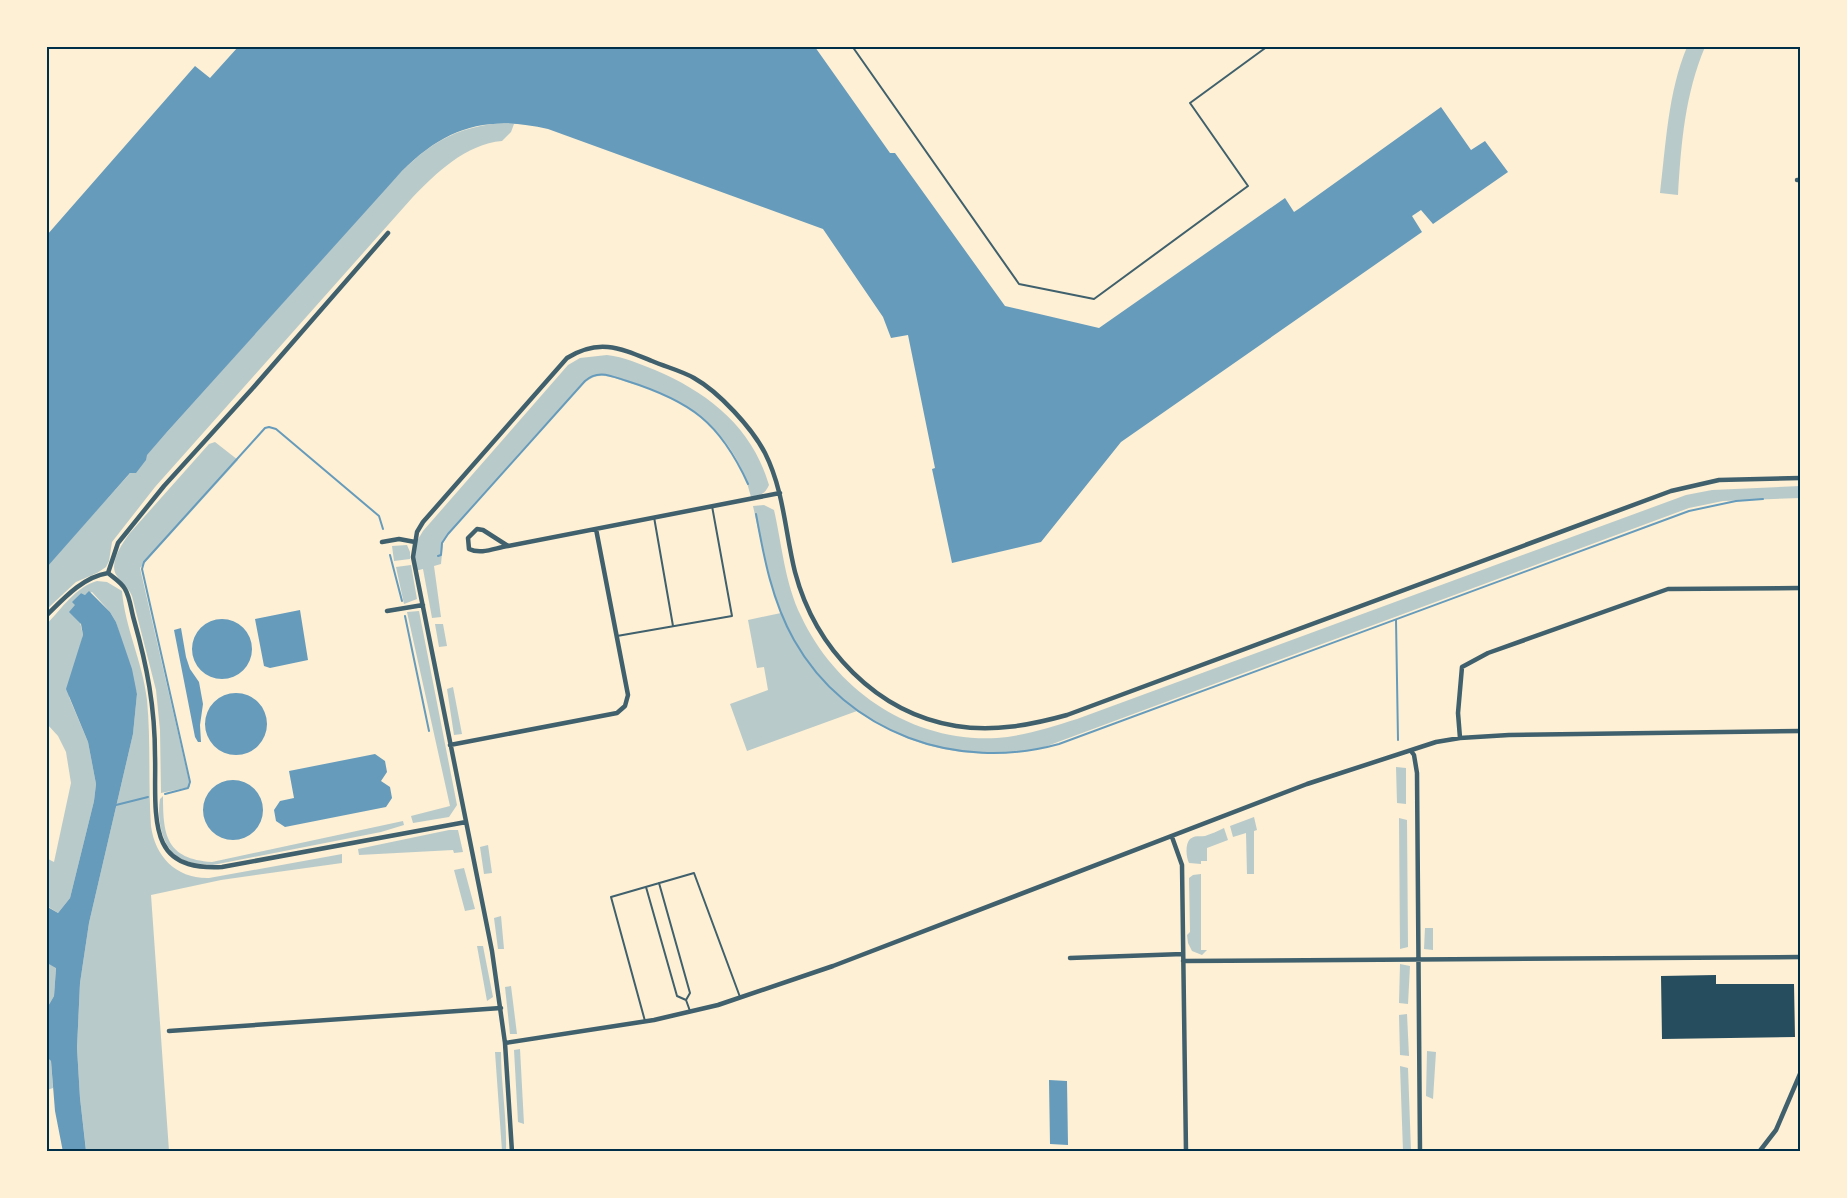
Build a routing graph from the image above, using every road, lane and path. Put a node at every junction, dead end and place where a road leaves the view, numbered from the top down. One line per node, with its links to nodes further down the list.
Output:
1 (852, 46): 2 (lane)
2 (1268, 46)
3 (388, 233): 12 (street)
4 (1800, 478): 5 (street)
5 (780, 493): 6 (street); 10 (street)
6 (712, 506): 7 (street); 17 (lane)
7 (654, 517): 8 (street); 17 (lane)
8 (596, 529): 11 (street); 18 (street)
9 (382, 542): 10 (street)
10 (415, 542): 14 (street)
11 (508, 546): 11 (street)
12 (108, 573): 16 (street); 23 (street)
13 (1800, 588): 20 (street)
14 (423, 605): 15 (street); 21 (street)
15 (387, 612)
16 (46, 616)
17 (673, 626): 18 (lane)
18 (617, 636): 21 (street)
19 (1800, 731): 20 (street)
20 (1460, 738): 22 (street)
21 (450, 745): 23 (street)
22 (1411, 751): 24 (street); 30 (street)
23 (466, 822): 34 (street)
24 (1172, 837): 27 (street); 32 (street)
25 (659, 883): 26 (lane); 32 (lane); 33 (lane)
26 (646, 887): 33 (lane); 36 (lane)
27 (1183, 954): 29 (street); 31 (street)
28 (1800, 957): 30 (street)
29 (1070, 958)
30 (1418, 958): 31 (street); 42 (street)
31 (1183, 962): 41 (street)
32 (740, 997): 35 (street)
33 (686, 1000): 35 (lane)
34 (501, 1008): 37 (street); 38 (street)
35 (690, 1011): 36 (street)
36 (645, 1021): 38 (street)
37 (169, 1031)
38 (506, 1043): 40 (street)
39 (1800, 1074): 43 (street)
40 (512, 1152)
41 (1186, 1152)
42 (1420, 1152)
43 (1759, 1152)

